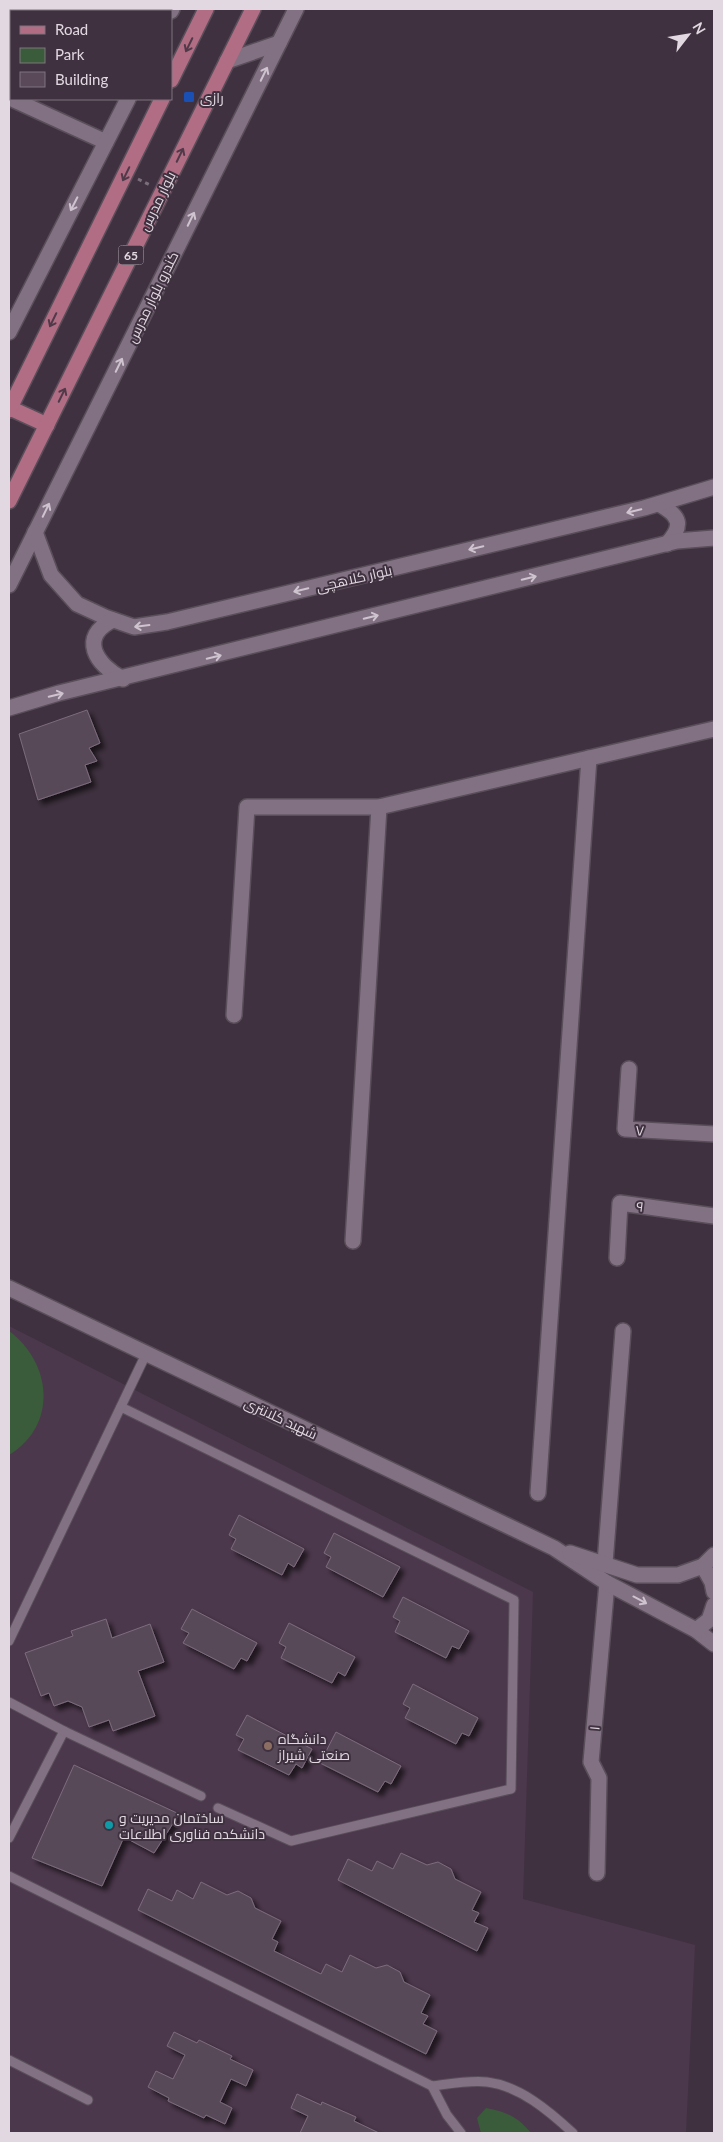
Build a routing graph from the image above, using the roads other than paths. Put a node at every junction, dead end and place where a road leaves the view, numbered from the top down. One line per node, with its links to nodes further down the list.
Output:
1 (206, 9): 6 (main road, one-way to 6)
2 (253, 9): 5 (main road, بلوار مدرس / 65)
3 (296, 9): 4 (street, کندرو بلوار مدرس)
4 (279, 43): 5 (street); 17 (street, کندرو بلوار مدرس, one-way to 4)
5 (227, 61): 13 (main road, بلوار مدرس / 65, one-way to 5)
6 (172, 78)
7 (15, 100): 10 (street)
8 (127, 100): 10 (street)
9 (162, 100): 12 (main road, one-way to 12)
10 (106, 142): 11 (street, one-way to 11)
11 (9, 332)
12 (9, 409): 13 (main road)
13 (47, 425): 15 (main road, بلوار مدرس / 65)
14 (714, 487): 16 (street, بلوار کلاهچی)
15 (9, 501)
16 (659, 504): 19 (street); 21 (street, بلوار کلاهچی, one-way to 21)
17 (35, 532): 20 (street, کندرو بلوار مدرس); 21 (street, بلوار کلاهچی)
18 (714, 538): 19 (street)
19 (667, 544): 22 (street, one-way to 19)
20 (9, 585)
21 (113, 620): 22 (street)
22 (123, 679): 23 (street, one-way to 22)
23 (9, 708)
24 (714, 729): 25 (street)
25 (589, 758): 26 (street); 37 (street)
26 (379, 807): 27 (street); 31 (street)
27 (234, 1015)
28 (628, 1069): 29 (street, ۷)
29 (714, 1134)
30 (714, 1216): 32 (street, ۹)
31 (353, 1241)
32 (617, 1258)
33 (9, 1288): 35 (street, شهید کلانتری)
34 (623, 1331): 40 (street)
35 (146, 1354): 36 (lane); 38 (street, شهید کلانتری)
36 (121, 1407): 45 (lane); 50 (lane)
37 (538, 1494)
38 (554, 1548): 40 (street); 41 (street)
39 (709, 1560): 40 (street); 42 (street)
40 (605, 1563)
41 (607, 1583): 44 (street, one-way to 44); 52 (street, ۱)
42 (714, 1592)
43 (714, 1605): 44 (street)
44 (696, 1630): 46 (street)
45 (9, 1640)
46 (714, 1644)
47 (9, 1702): 48 (lane)
48 (64, 1731): 49 (lane); 51 (lane)
49 (201, 1796)
50 (218, 1808)
51 (9, 1838)
52 (598, 1873)
53 (9, 1876): 55 (lane)
54 (9, 2060): 56 (lane)
55 (432, 2086): 57 (lane); 58 (lane)
56 (88, 2100)
57 (461, 2133)
58 (573, 2133)

